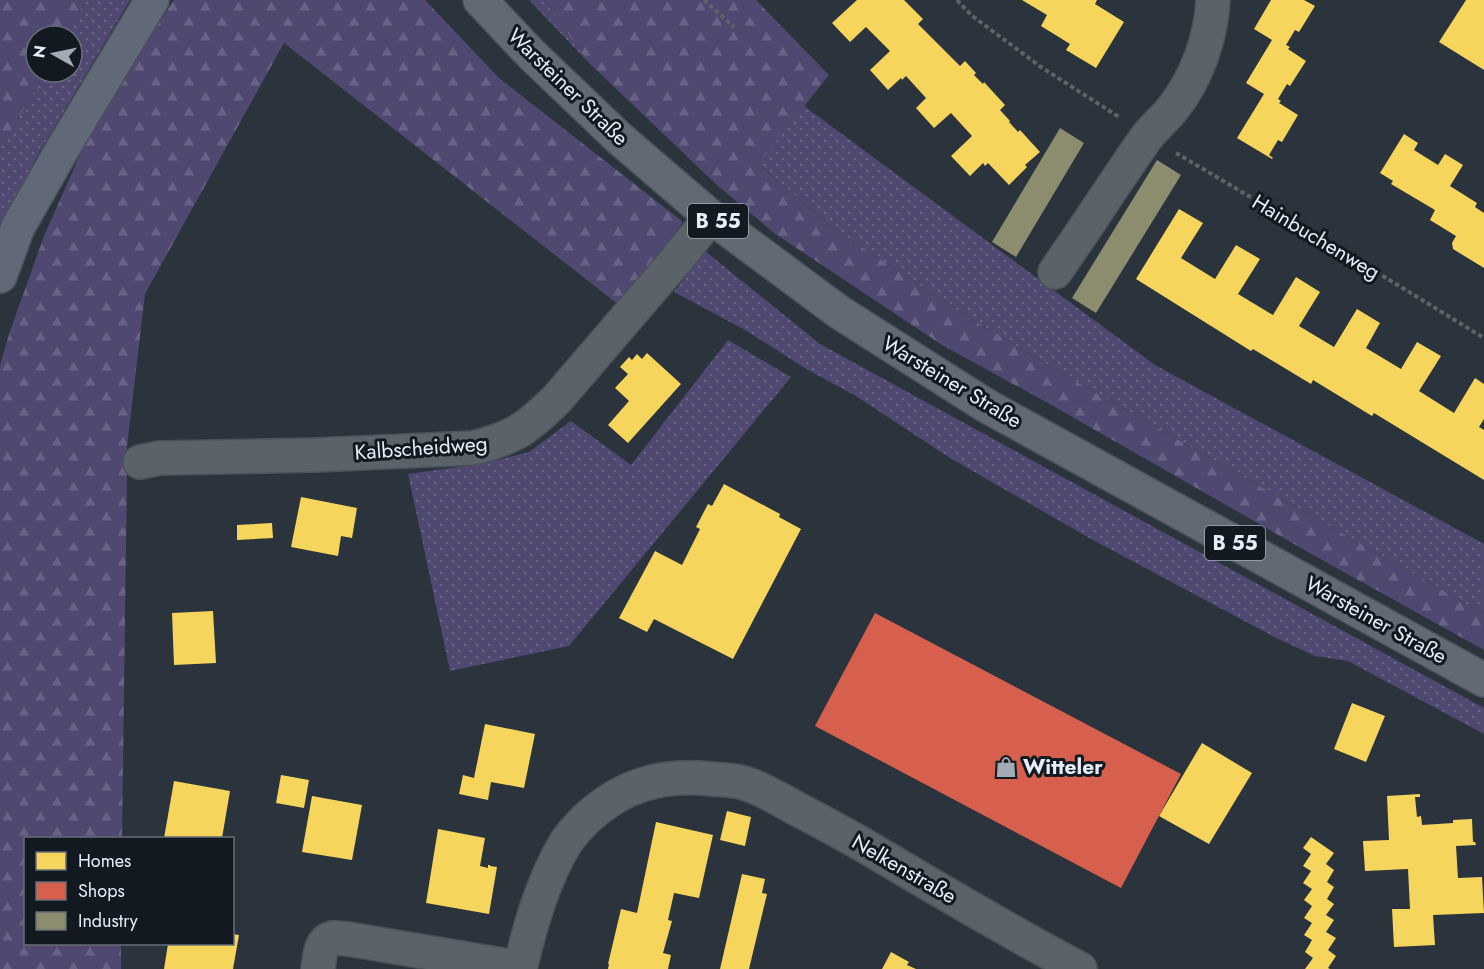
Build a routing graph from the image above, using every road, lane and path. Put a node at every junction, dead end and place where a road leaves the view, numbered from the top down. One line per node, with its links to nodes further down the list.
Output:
1 (152, 0): 10 (highway)
2 (480, 0): 8 (main road, Warsteiner Straße / B 55)
3 (704, 0): 6 (path)
4 (957, 0): 7 (path, Hainbuchenweg)
5 (1213, 0): 7 (street)
6 (734, 27)
7 (1148, 135): 9 (street); 11 (path, Hainbuchenweg)
8 (711, 217): 12 (street, Kalbscheidweg); 13 (main road, Warsteiner Straße / B 55)
9 (1055, 272)
10 (0, 276)
11 (1484, 339)
12 (140, 462)
13 (1484, 680)
14 (378, 957): 15 (street); 16 (street)
15 (318, 969)
16 (520, 969): 17 (street, Nelkenstraße)
17 (1080, 969)

